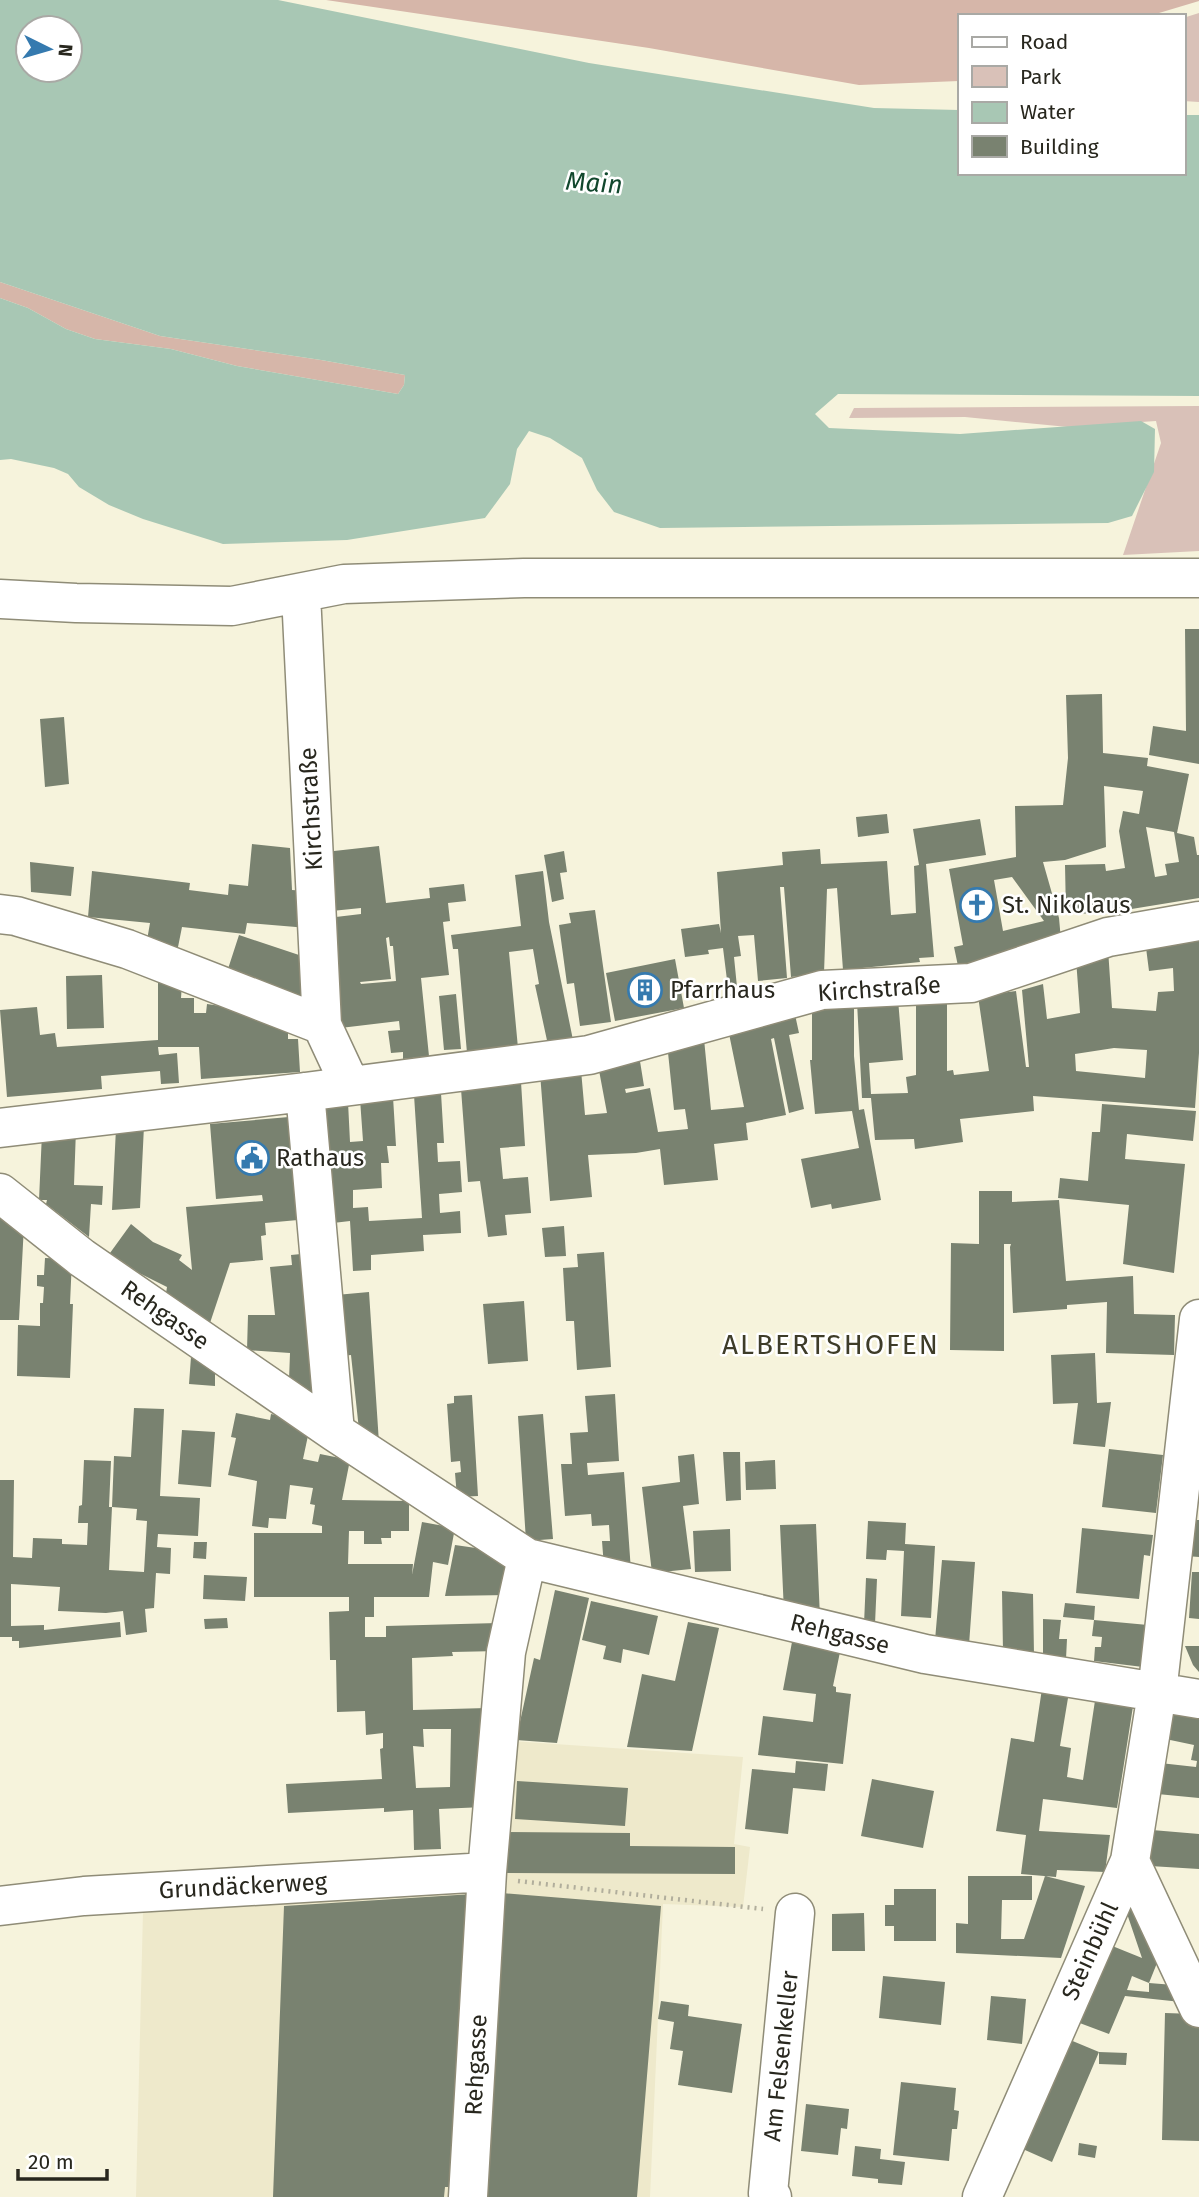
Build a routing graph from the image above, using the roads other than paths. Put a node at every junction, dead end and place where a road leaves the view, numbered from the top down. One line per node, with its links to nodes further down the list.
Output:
1 (1199, 578): 2 (street)
2 (301, 594): 3 (street); 6 (street, Kirchstraße)
3 (0, 599)
4 (0, 914): 6 (street)
5 (1199, 921): 7 (street, Kirchstraße)
6 (322, 1025): 7 (street, Kirchstraße)
7 (350, 1085): 8 (street, Kirchstraße)
8 (305, 1092): 9 (street, Kirchstraße); 12 (street)
9 (0, 1128)
10 (0, 1193): 12 (street, Rehgasse)
11 (1199, 1319): 14 (street, Steinbühl)
12 (335, 1432): 13 (street, Rehgasse)
13 (527, 1558): 14 (street, Rehgasse); 17 (street, Rehgasse)
14 (1157, 1693): 15 (street, Rehgasse); 16 (street, Steinbühl)
15 (1199, 1699)
16 (1129, 1860): 20 (street); 23 (street, Steinbühl)
17 (487, 1872): 18 (street, Grundäckerweg); 21 (street, Rehgasse)
18 (0, 1906)
19 (795, 1913): 22 (street, Am Felsenkeller)
20 (1199, 2008)
21 (468, 2197)
22 (772, 2197)
23 (982, 2197)

